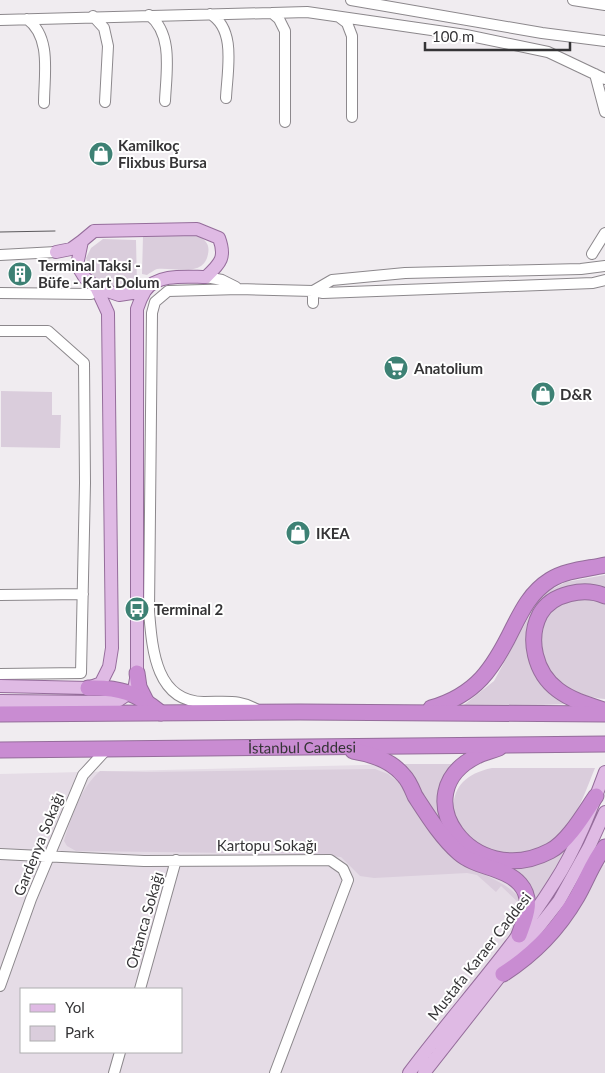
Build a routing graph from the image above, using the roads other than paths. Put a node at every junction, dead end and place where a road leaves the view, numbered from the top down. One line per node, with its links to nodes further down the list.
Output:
1 (351, 0): 11 (street)
2 (573, 0): 3 (street)
3 (605, 5)
4 (272, 13): 5 (street); 8 (street); 20 (street)
5 (210, 14): 6 (street); 14 (street)
6 (149, 15): 7 (street); 15 (street)
7 (93, 16): 9 (street); 16 (street)
8 (339, 17): 12 (street); 19 (street)
9 (27, 19): 10 (street); 17 (street)
10 (0, 20)
11 (605, 41)
12 (594, 74): 13 (street); 18 (street)
13 (605, 79)
14 (226, 98)
15 (165, 101)
16 (105, 102)
17 (44, 103)
18 (605, 112)
19 (352, 117)
20 (285, 122)
21 (605, 233): 24 (street)
22 (82, 240): 23 (main road); 26 (main road); 28 (main road)
23 (56, 252): 25 (street); 26 (main road)
24 (592, 254)
25 (1, 256)
26 (77, 266): 30 (main road)
27 (605, 266): 34 (street)
28 (206, 277): 31 (street); 32 (main road)
29 (605, 280): 34 (street)
30 (96, 287): 32 (main road); 33 (street); 43 (main road)
31 (239, 288): 34 (street); 49 (street)
32 (145, 290): 40 (main road)
33 (0, 292)
34 (318, 297)
35 (0, 331): 38 (street)
36 (605, 565): 50 (highway)
37 (0, 594): 38 (street)
38 (83, 594): 41 (street)
39 (605, 596): 47 (highway)
40 (137, 673): 44 (main road); 46 (highway)
41 (0, 674)
42 (0, 686): 43 (main road)
43 (88, 688): 44 (highway)
44 (132, 694): 45 (main road); 46 (highway)
45 (0, 701)
46 (146, 701): 48 (highway)
47 (605, 712): 50 (highway)
48 (161, 713): 49 (highway); 51 (highway)
49 (262, 713): 50 (highway)
50 (414, 713)
51 (0, 714)
52 (512, 744): 53 (highway, İstanbul Caddesi); 54 (highway, İstanbul Caddesi); 58 (highway)
53 (605, 744)
54 (322, 746): 56 (highway, İstanbul Caddesi); 64 (highway)
55 (0, 750): 56 (highway, İstanbul Caddesi)
56 (106, 750): 62 (street, Gardenya Sokağı)
57 (605, 772): 58 (main road, Mustafa Karaer Caddesi)
58 (596, 796): 64 (main road, Mustafa Karaer Caddesi)
59 (605, 812): 65 (main road, Mustafa Karaer Caddesi)
60 (605, 847): 65 (highway)
61 (0, 854): 62 (street, Kartopu Sokağı)
62 (49, 856): 63 (street, Kartopu Sokağı); 66 (street, Gardenya Sokağı)
63 (176, 860): 67 (street, Ortanca Sokağı); 70 (street, Kartopu Sokağı)
64 (519, 935): 71 (main road, Mustafa Karaer Caddesi)
65 (503, 974): 72 (main road, Mustafa Karaer Caddesi)
66 (0, 986)
67 (140, 988)
68 (120, 1053): 69 (street)
69 (114, 1073)
70 (275, 1073)
71 (409, 1073)
72 (424, 1073)

